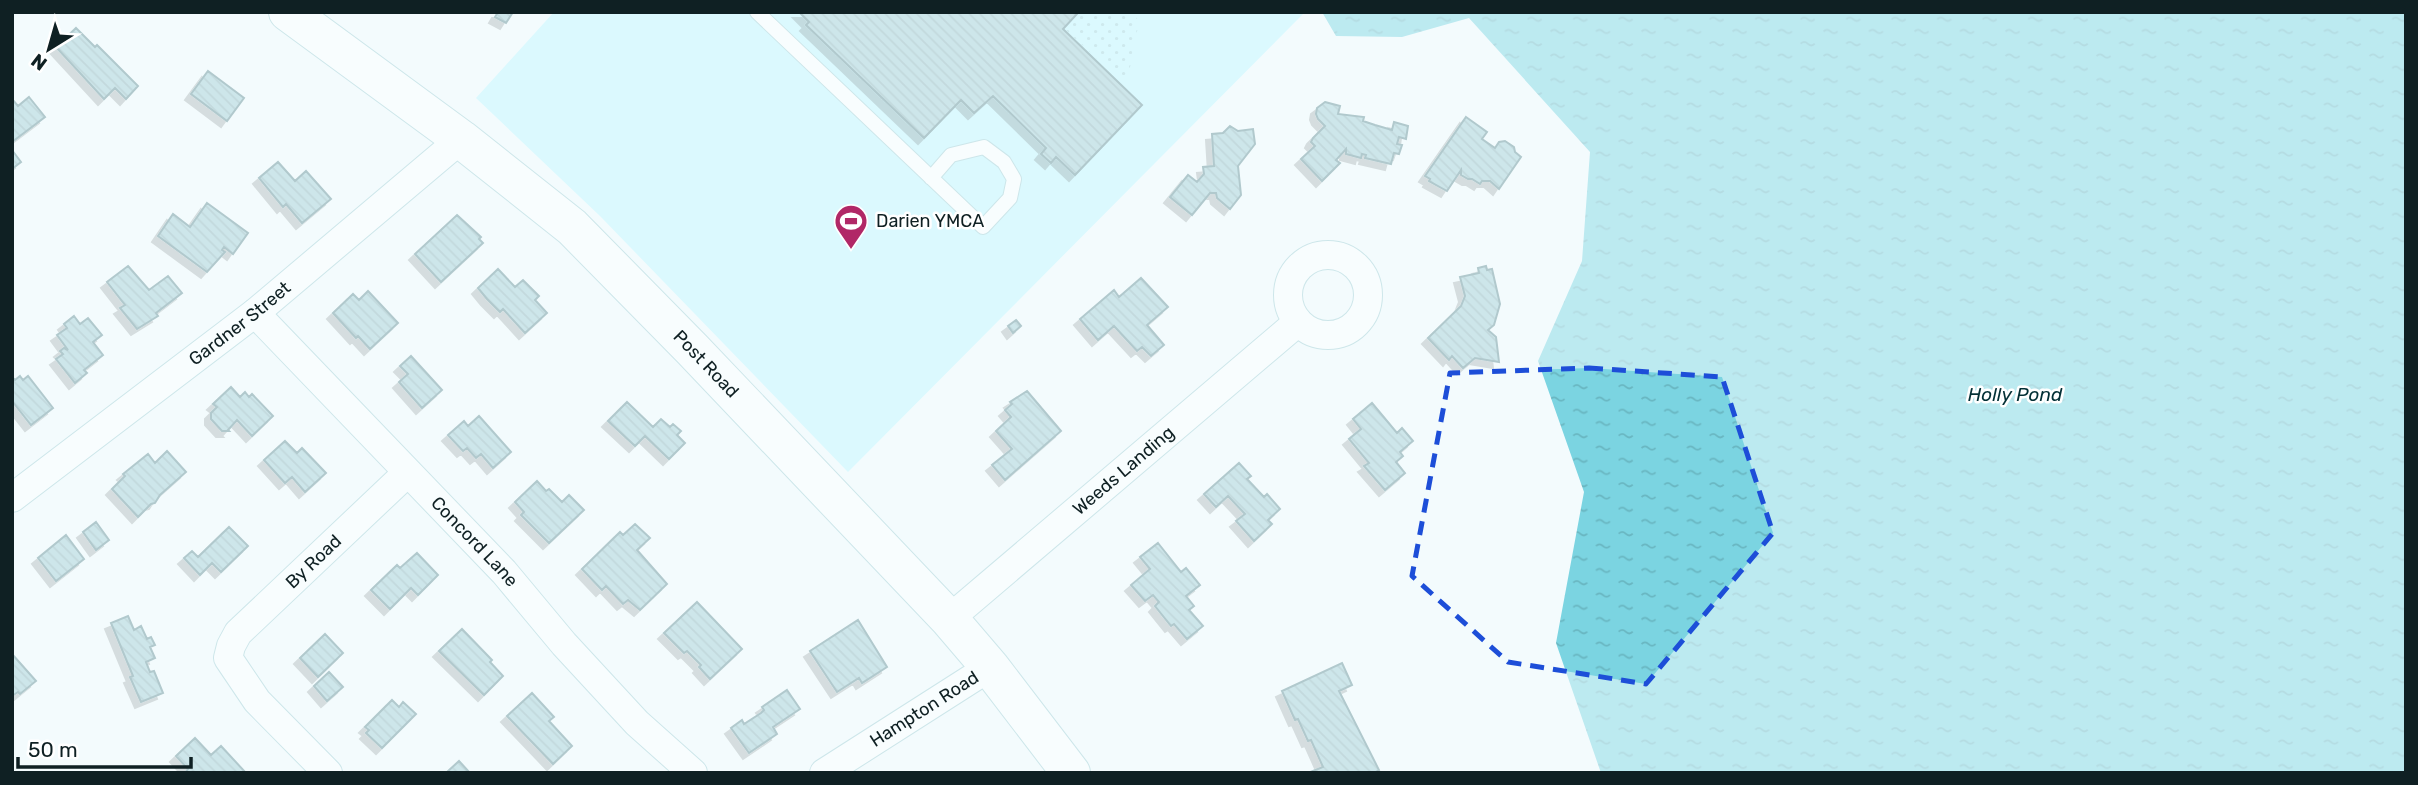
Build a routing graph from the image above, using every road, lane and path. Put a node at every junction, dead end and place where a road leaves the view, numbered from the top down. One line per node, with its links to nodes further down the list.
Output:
1 (288, 12): 3 (main road, Post Road)
2 (757, 12): 4 (lane)
3 (461, 139): 5 (street, Gardner Street); 9 (main road, Post Road)
4 (931, 178): 4 (lane)
5 (255, 313): 7 (street, Concord Lane); 8 (street, Gardner Street)
6 (1298, 323): 9 (street, Weeds Landing)
7 (407, 473): 11 (street, By Road); 12 (street, Concord Lane)
8 (12, 498)
9 (949, 619): 10 (main road, Post Road)
10 (990, 667): 13 (street, Hampton Road); 14 (main road, Post Road)
11 (328, 773)
12 (693, 773)
13 (824, 773)
14 (1071, 773)

